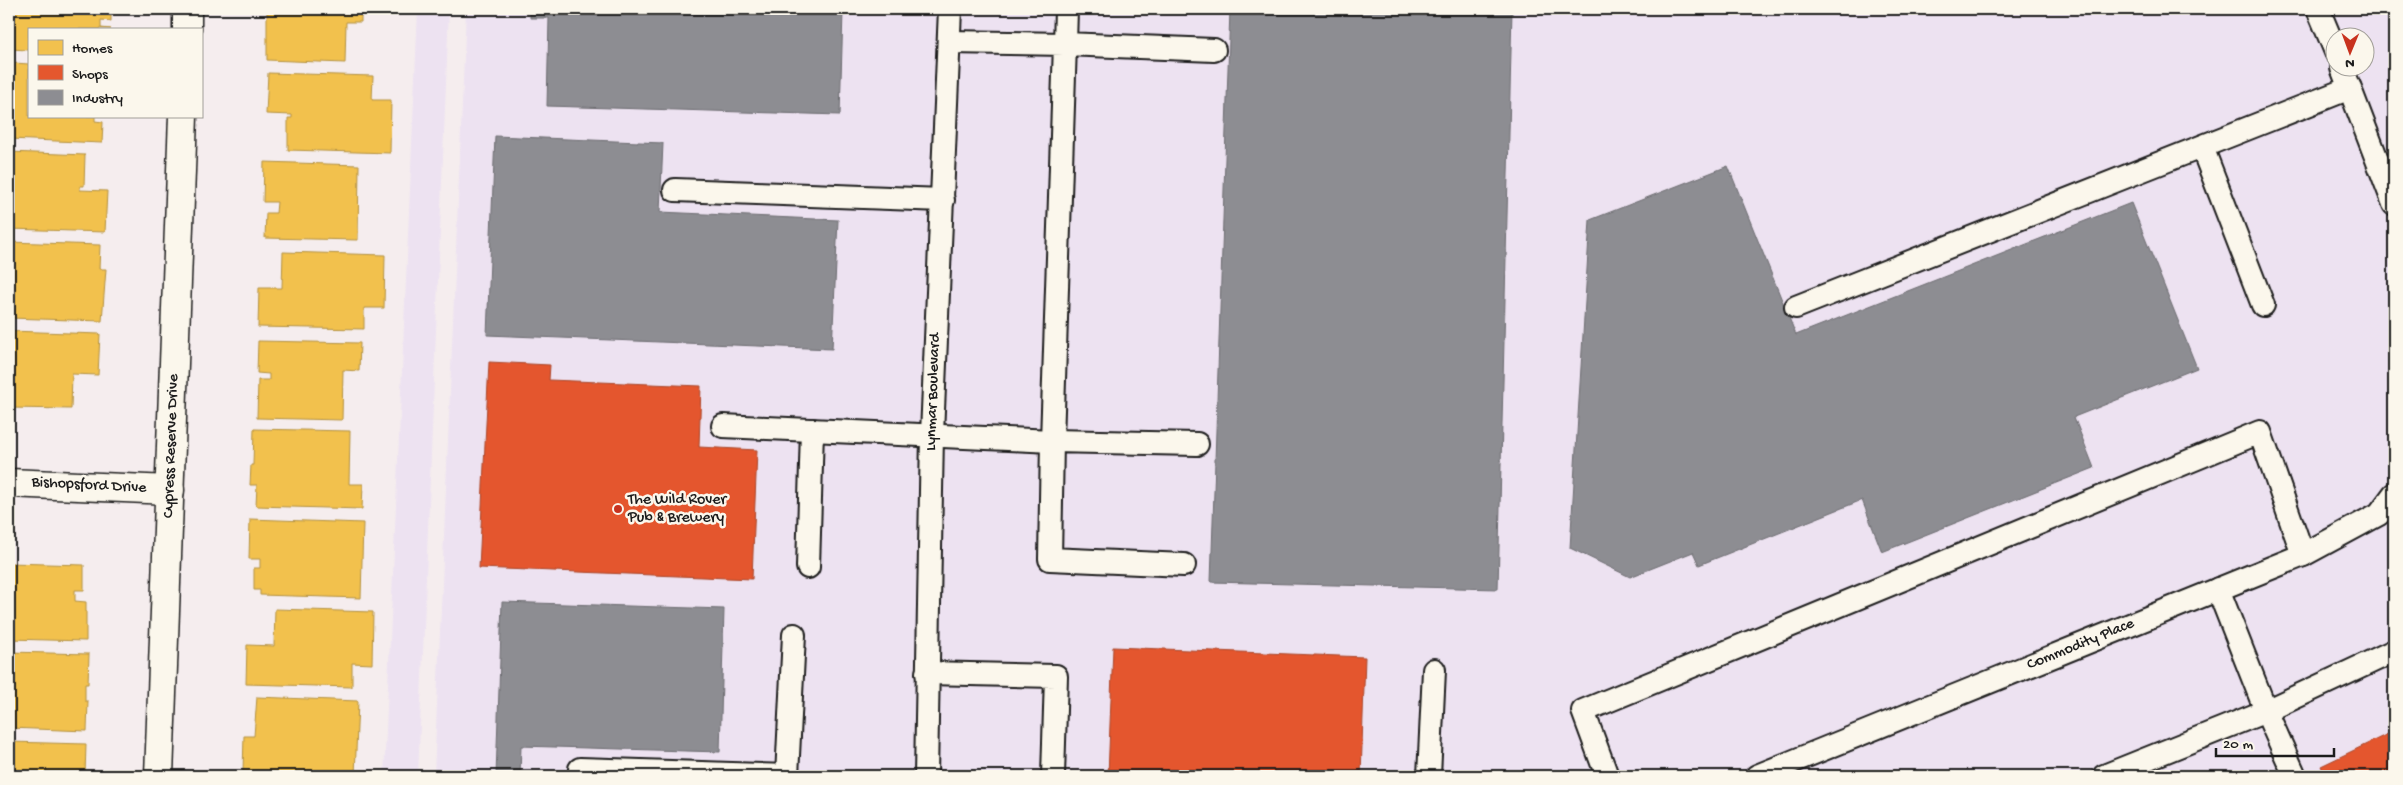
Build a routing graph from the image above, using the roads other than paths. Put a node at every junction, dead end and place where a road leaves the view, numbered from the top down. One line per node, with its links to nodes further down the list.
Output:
1 (187, 9): 5 (street)
2 (950, 9): 7 (lane, Lynmar Boulevard)
3 (1066, 9): 8 (lane)
4 (2318, 9): 6 (lane)
5 (187, 28)
6 (2326, 28)
7 (949, 42): 8 (lane); 15 (lane, Lynmar Boulevard)
8 (1064, 44): 9 (lane); 22 (lane)
9 (1214, 50)
10 (2346, 78): 12 (lane); 13 (lane)
11 (184, 118): 25 (street, Cypress Reserve Drive)
12 (2202, 147): 17 (lane); 18 (lane)
13 (2387, 164): 16 (lane)
14 (675, 190): 15 (lane)
15 (942, 200): 21 (lane, Lynmar Boulevard)
16 (2394, 204)
17 (2263, 305)
18 (1796, 307)
19 (723, 426): 20 (lane)
20 (812, 430): 21 (lane); 29 (lane)
21 (932, 434): 22 (lane); 34 (lane, Lynmar Boulevard)
22 (1052, 441): 23 (lane); 28 (lane)
23 (1197, 444)
24 (9, 483): 25 (street, Bishopsford Drive)
25 (170, 490): 38 (street, Cypress Reserve Drive)
26 (2394, 494): 27 (lane, Commodity Place)
27 (2303, 555): 30 (lane, Commodity Place); 43 (lane)
28 (1184, 565)
29 (808, 567)
30 (2218, 589): 35 (lane); 37 (lane, Commodity Place)
31 (794, 635): 39 (lane)
32 (2394, 651): 35 (lane)
33 (1434, 670): 42 (lane)
34 (927, 673): 40 (lane, Lynmar Boulevard); 41 (lane)
35 (2266, 711): 45 (lane); 46 (lane)
36 (580, 769): 39 (lane)
37 (1780, 772): 44 (lane, Commodity Place)
38 (159, 776)
39 (788, 776)
40 (926, 776)
41 (1053, 776)
42 (1429, 776)
43 (1607, 776)
44 (1757, 776)
45 (2104, 776)
46 (2295, 776)

